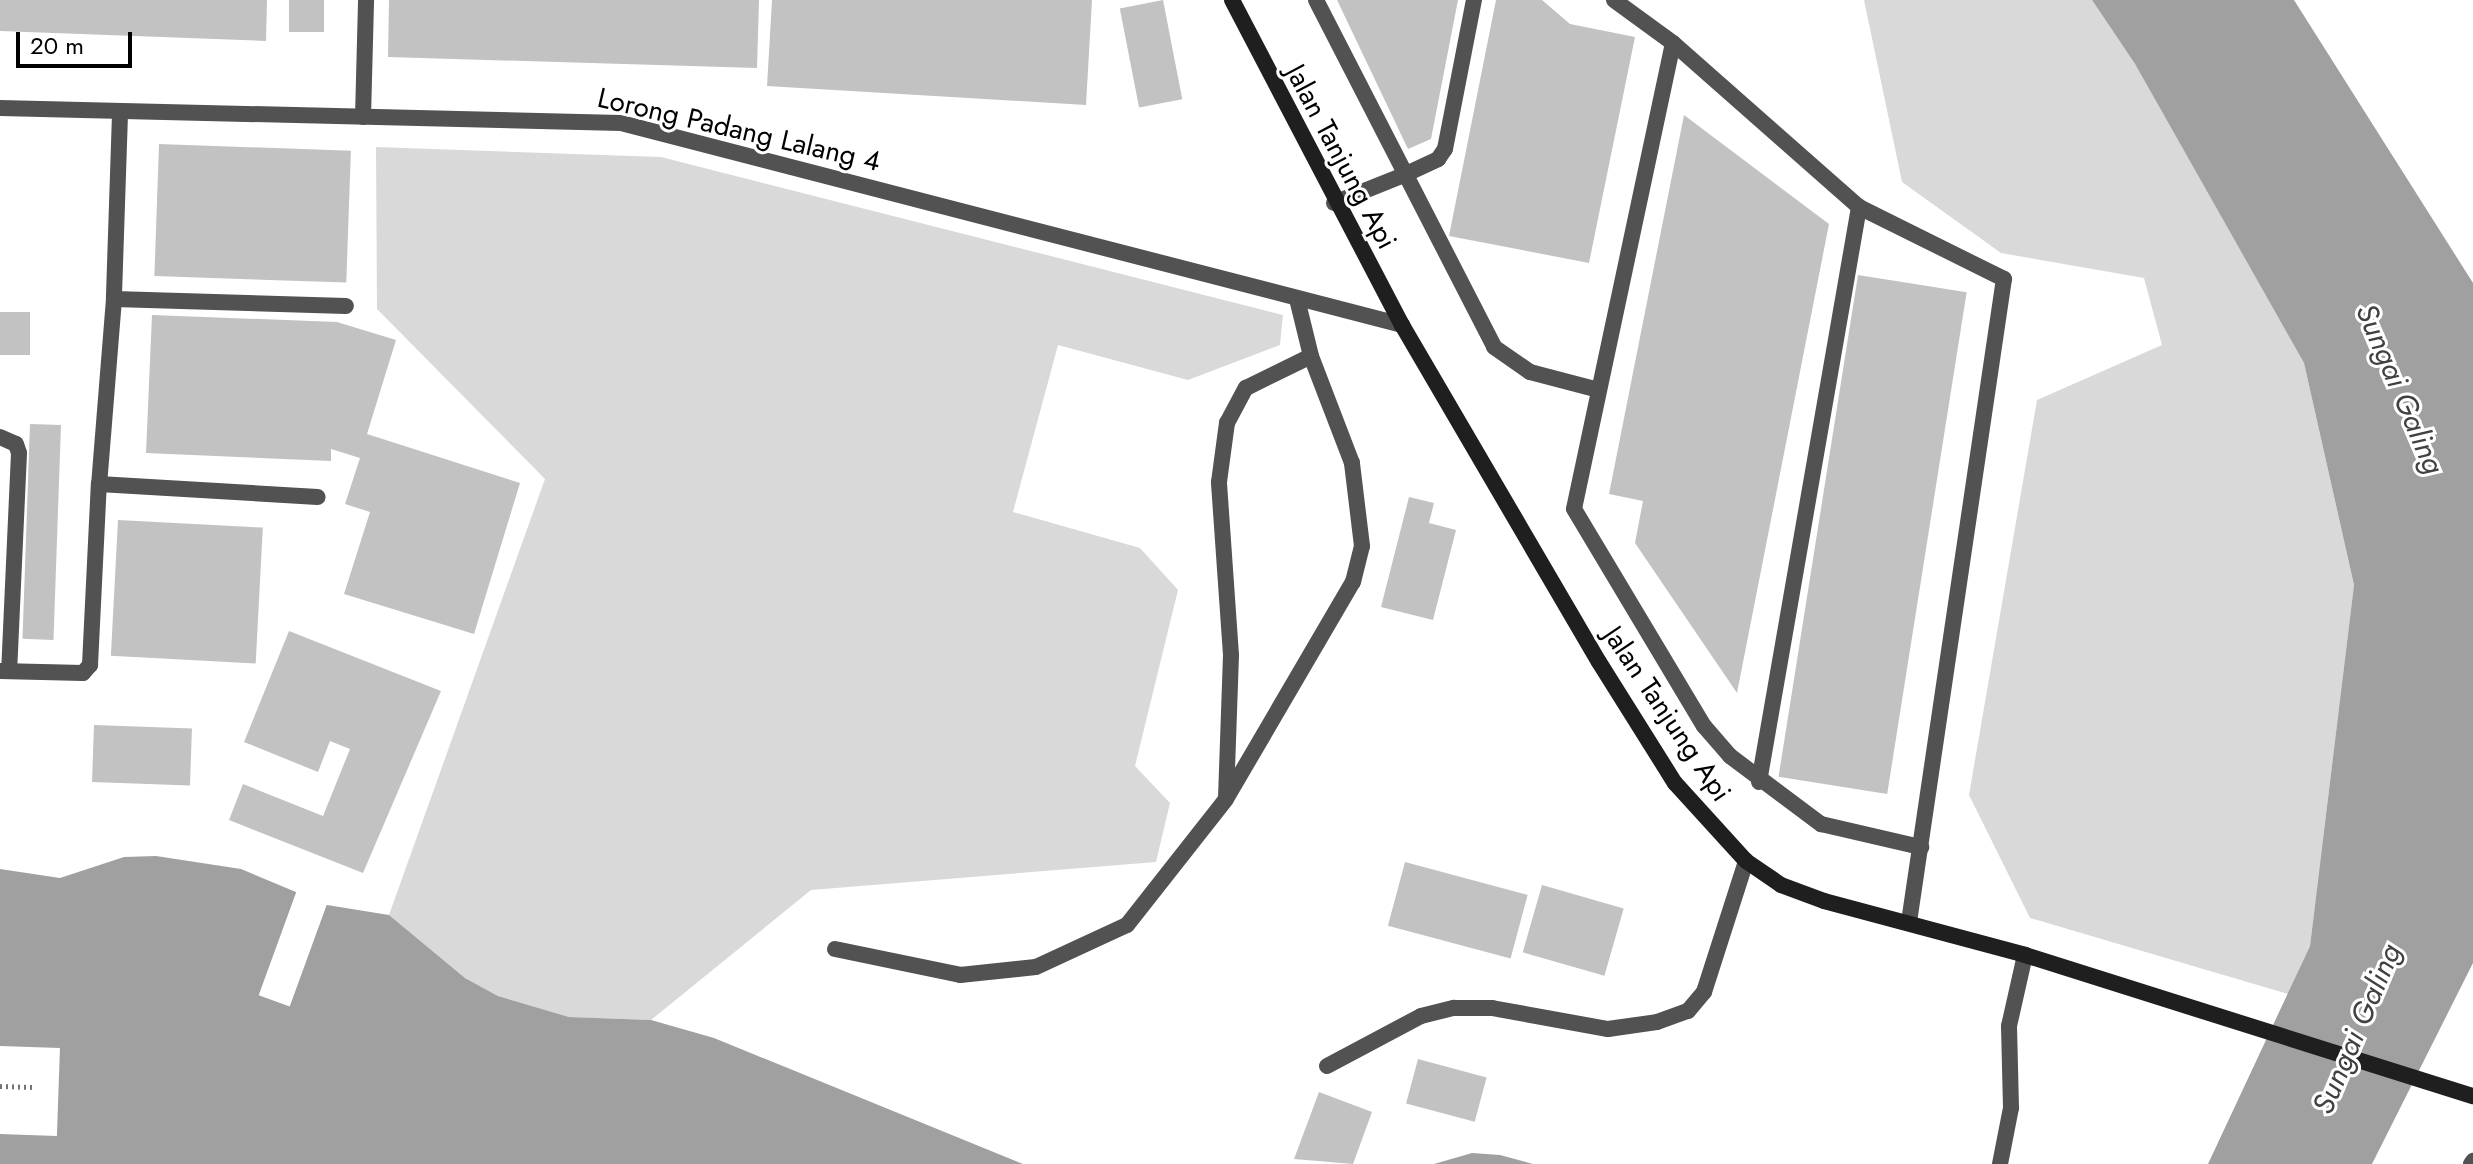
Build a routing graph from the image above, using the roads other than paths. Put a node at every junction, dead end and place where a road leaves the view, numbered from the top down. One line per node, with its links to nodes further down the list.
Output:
1 (366, 0): 9 (street)
2 (1232, 0): 11 (street, Jalan Tanjung Api)
3 (1316, 0): 10 (street)
4 (1474, 0): 10 (street)
5 (1614, 0): 6 (street)
6 (1673, 43): 12 (street); 18 (street)
7 (0, 108): 8 (street, Lorong Padang Lalang 4)
8 (120, 114): 9 (street, Lorong Padang Lalang 4); 13 (street)
9 (363, 117): 14 (street, Lorong Padang Lalang 4)
10 (1404, 175): 11 (street); 18 (street)
11 (1334, 203): 16 (street, Jalan Tanjung Api)
12 (1859, 207): 23 (street); 25 (street)
13 (114, 299): 15 (street); 20 (street)
14 (1297, 299): 16 (street, Lorong Padang Lalang 4); 17 (street)
15 (346, 306)
16 (1402, 325): 26 (street, Jalan Tanjung Api)
17 (1311, 356): 24 (street); 24 (street)
18 (1599, 390): 23 (street)
19 (0, 437): 22 (street)
20 (99, 484): 21 (street); 22 (street)
21 (318, 497)
22 (4, 671)
23 (1759, 782): 25 (street)
24 (1226, 799): 28 (street)
25 (1921, 847): 27 (street)
26 (1746, 861): 27 (street, Jalan Tanjung Api); 30 (street)
27 (1909, 922): 29 (street, Jalan Tanjung Api)
28 (835, 949)
29 (2025, 955): 31 (street, Jalan Tanjung Api); 32 (street)
30 (1327, 1066)
31 (2470, 1095)
32 (2000, 1164)

